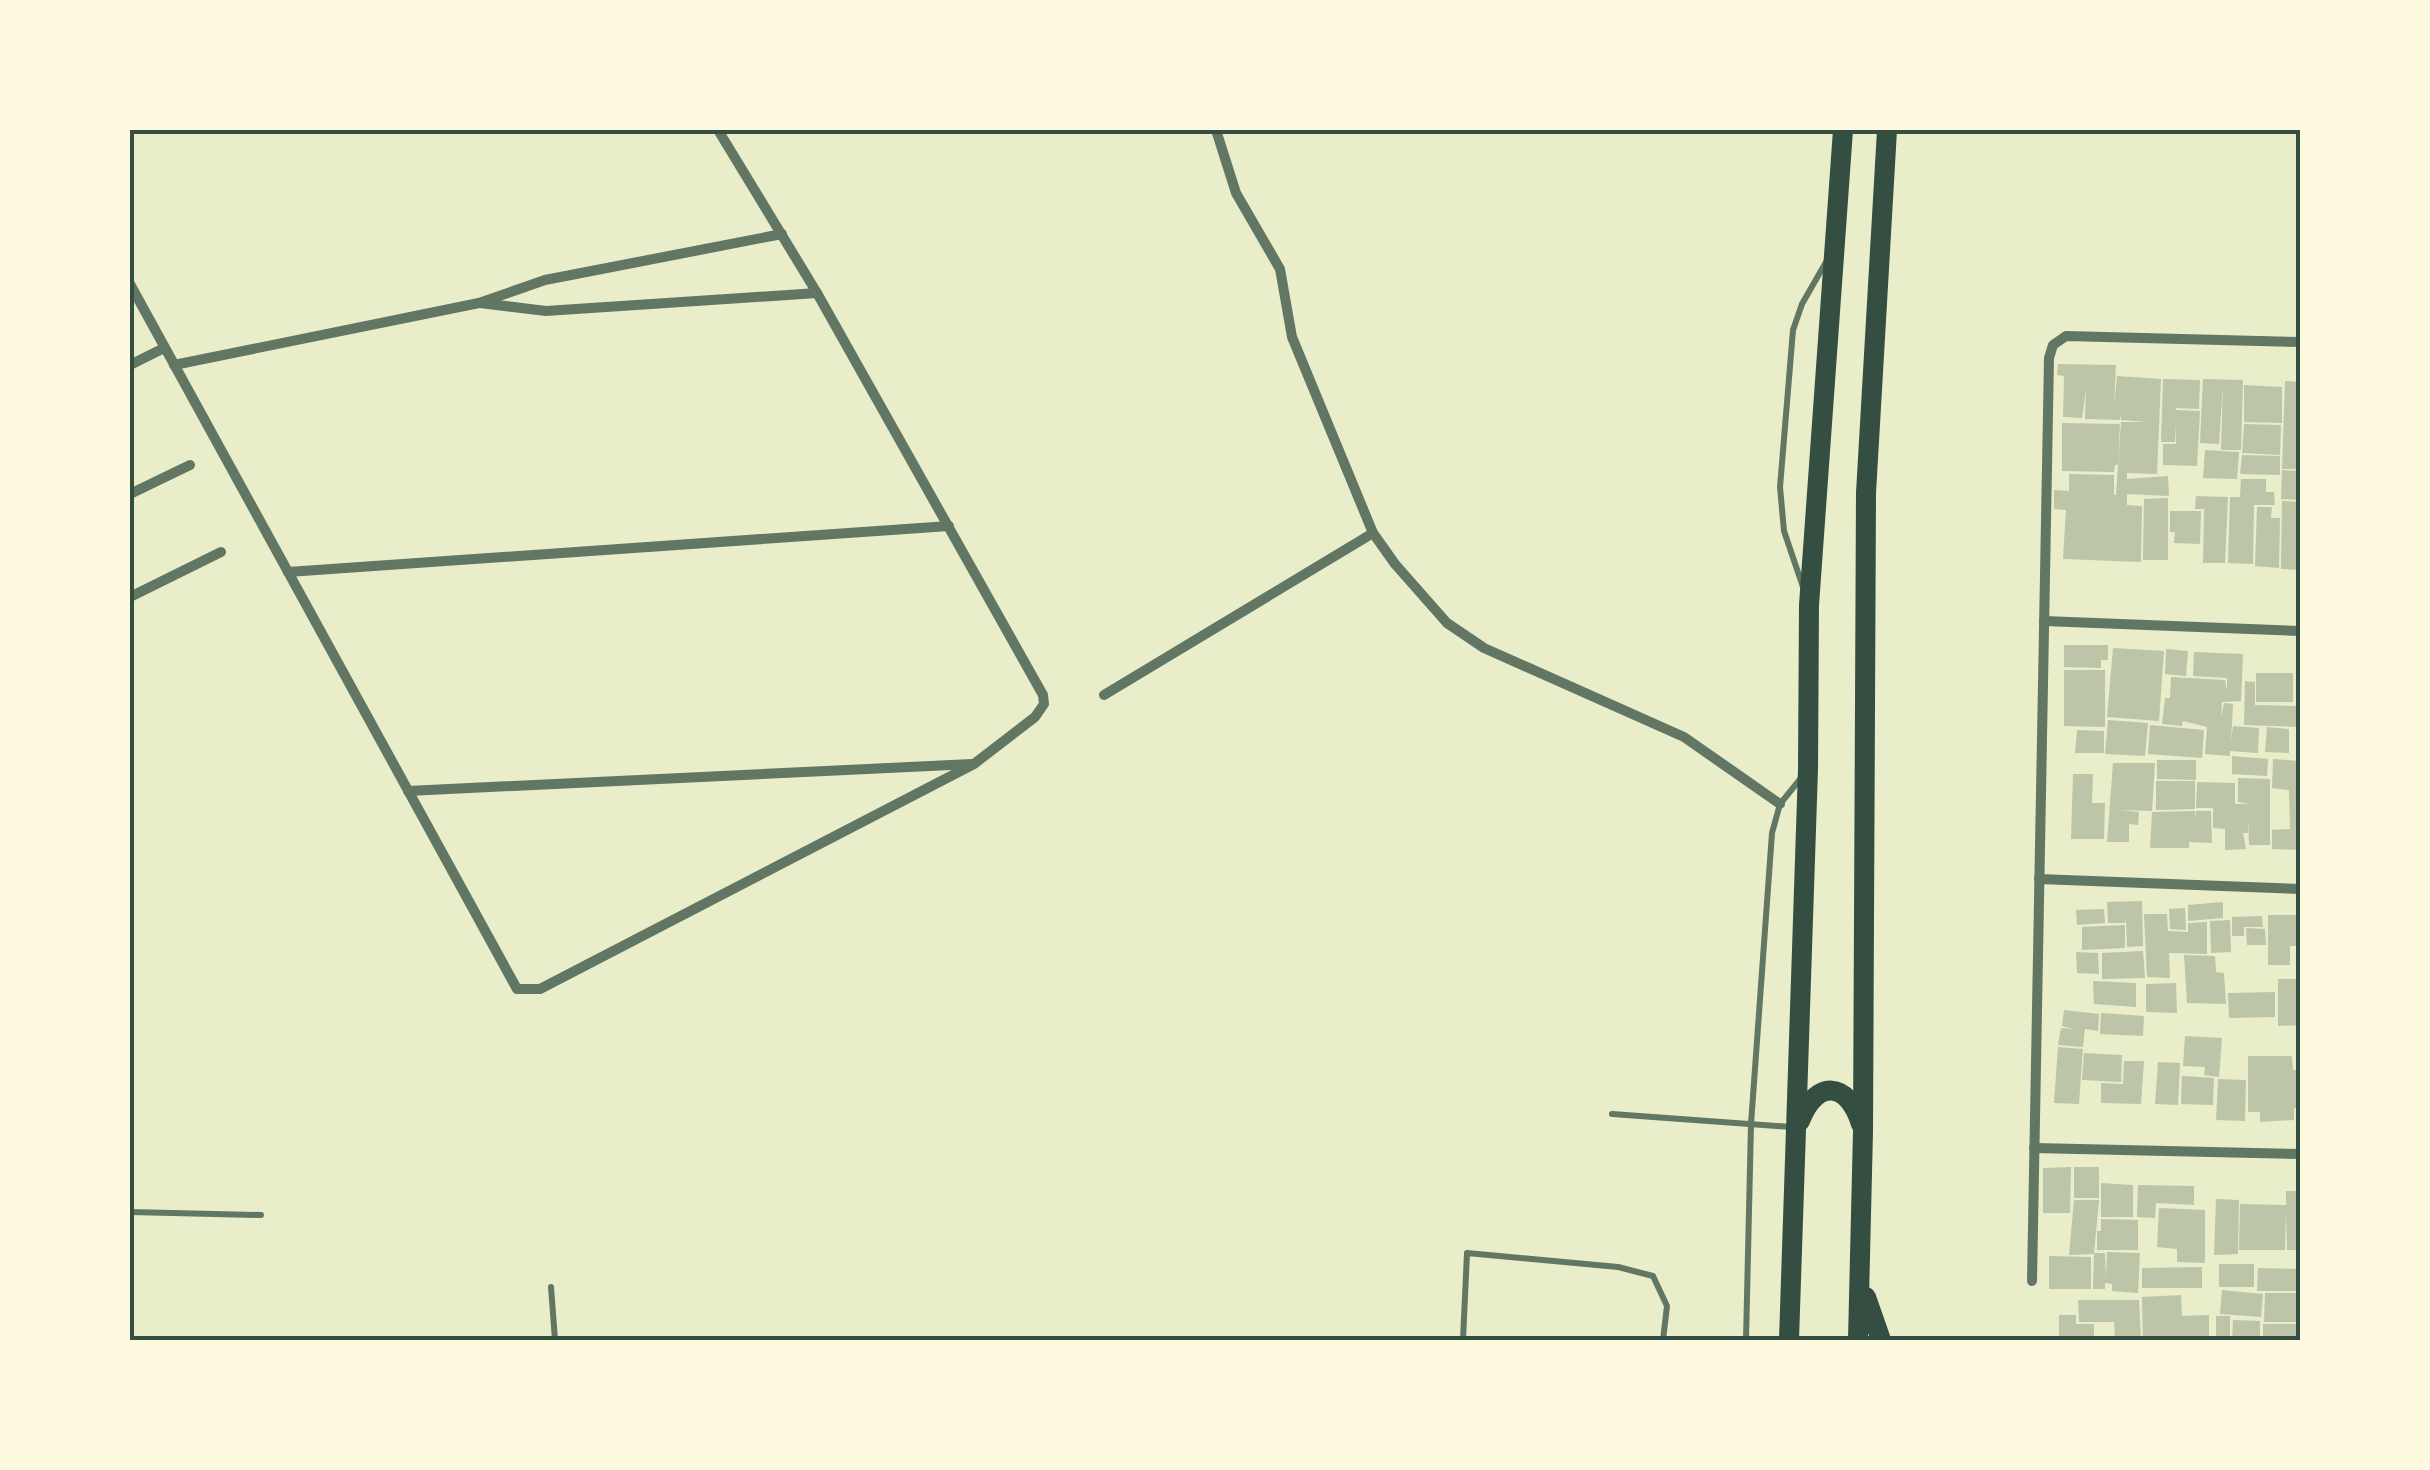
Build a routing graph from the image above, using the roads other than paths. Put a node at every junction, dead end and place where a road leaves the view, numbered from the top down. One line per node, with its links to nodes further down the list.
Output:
1 (718, 130): 5 (street)
2 (1216, 130): 17 (street)
3 (1843, 130): 6 (main road)
4 (1886, 130): 34 (main road)
5 (782, 234): 8 (street); 9 (street)
6 (1837, 243): 21 (main road); 21 (lane)
7 (130, 284): 11 (street)
8 (817, 293): 9 (street); 16 (street)
9 (479, 303): 13 (street)
10 (2300, 342): 22 (street)
11 (164, 348): 12 (street); 13 (street)
12 (130, 365)
13 (174, 365): 19 (street)
14 (190, 464): 15 (street)
15 (130, 494)
16 (949, 526): 19 (street); 25 (street)
17 (1372, 533): 24 (street); 28 (street)
18 (220, 552): 20 (street)
19 (288, 572): 27 (street)
20 (130, 597)
21 (1809, 605): 26 (main road)
22 (2044, 621): 23 (street); 29 (street)
23 (2300, 631)
24 (1104, 695)
25 (974, 764): 27 (street); 27 (street)
26 (1808, 769): 28 (lane); 33 (main road)
27 (408, 791)
28 (1780, 804): 32 (lane)
29 (2039, 879): 30 (street); 35 (street)
30 (2300, 889)
31 (1612, 1114): 32 (lane)
32 (1751, 1124): 33 (lane); 45 (lane)
33 (1797, 1128): 34 (main road); 46 (main road)
34 (1862, 1130): 39 (main road)
35 (2034, 1148): 36 (street); 40 (street)
36 (2300, 1154)
37 (130, 1212): 38 (lane)
38 (261, 1215)
39 (1859, 1256): 47 (main road); 48 (main road)
40 (2032, 1281)
41 (552, 1288): 42 (lane)
42 (555, 1340)
43 (1463, 1340): 44 (lane)
44 (1664, 1340)
45 (1746, 1340)
46 (1788, 1340)
47 (1858, 1340)
48 (1881, 1340)

